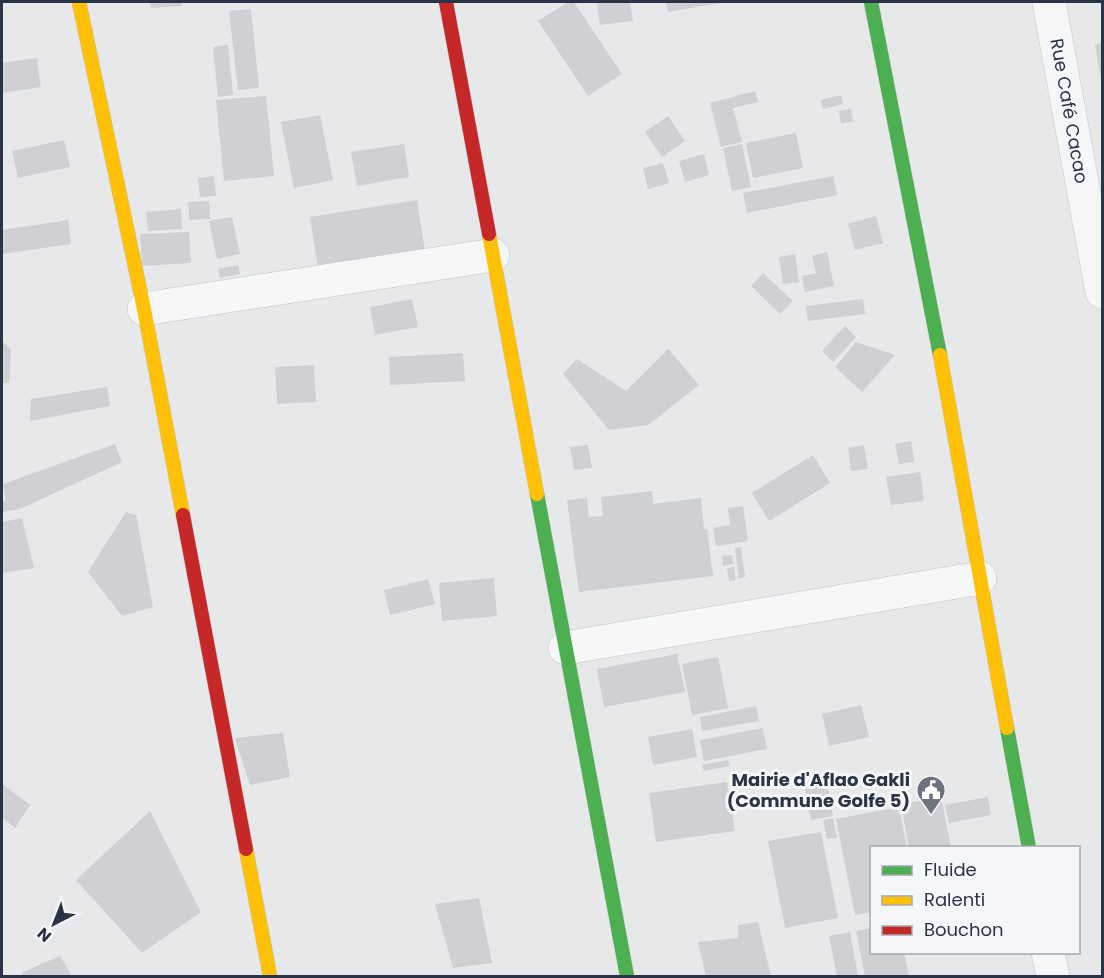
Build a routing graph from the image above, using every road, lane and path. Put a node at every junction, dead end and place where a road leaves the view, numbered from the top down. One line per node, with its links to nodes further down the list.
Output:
1 (79, 2): 7 (street)
2 (446, 2): 5 (street)
3 (871, 2): 8 (street)
4 (1049, 2): 6 (street, Rue Café Cacao)
5 (493, 255): 7 (street); 9 (street)
6 (1102, 292)
7 (144, 309): 12 (street)
8 (980, 578): 9 (street); 10 (street)
9 (565, 648): 13 (street)
10 (1029, 846)
11 (1048, 954): 14 (street)
12 (270, 976)
13 (627, 976)
14 (1053, 976)

